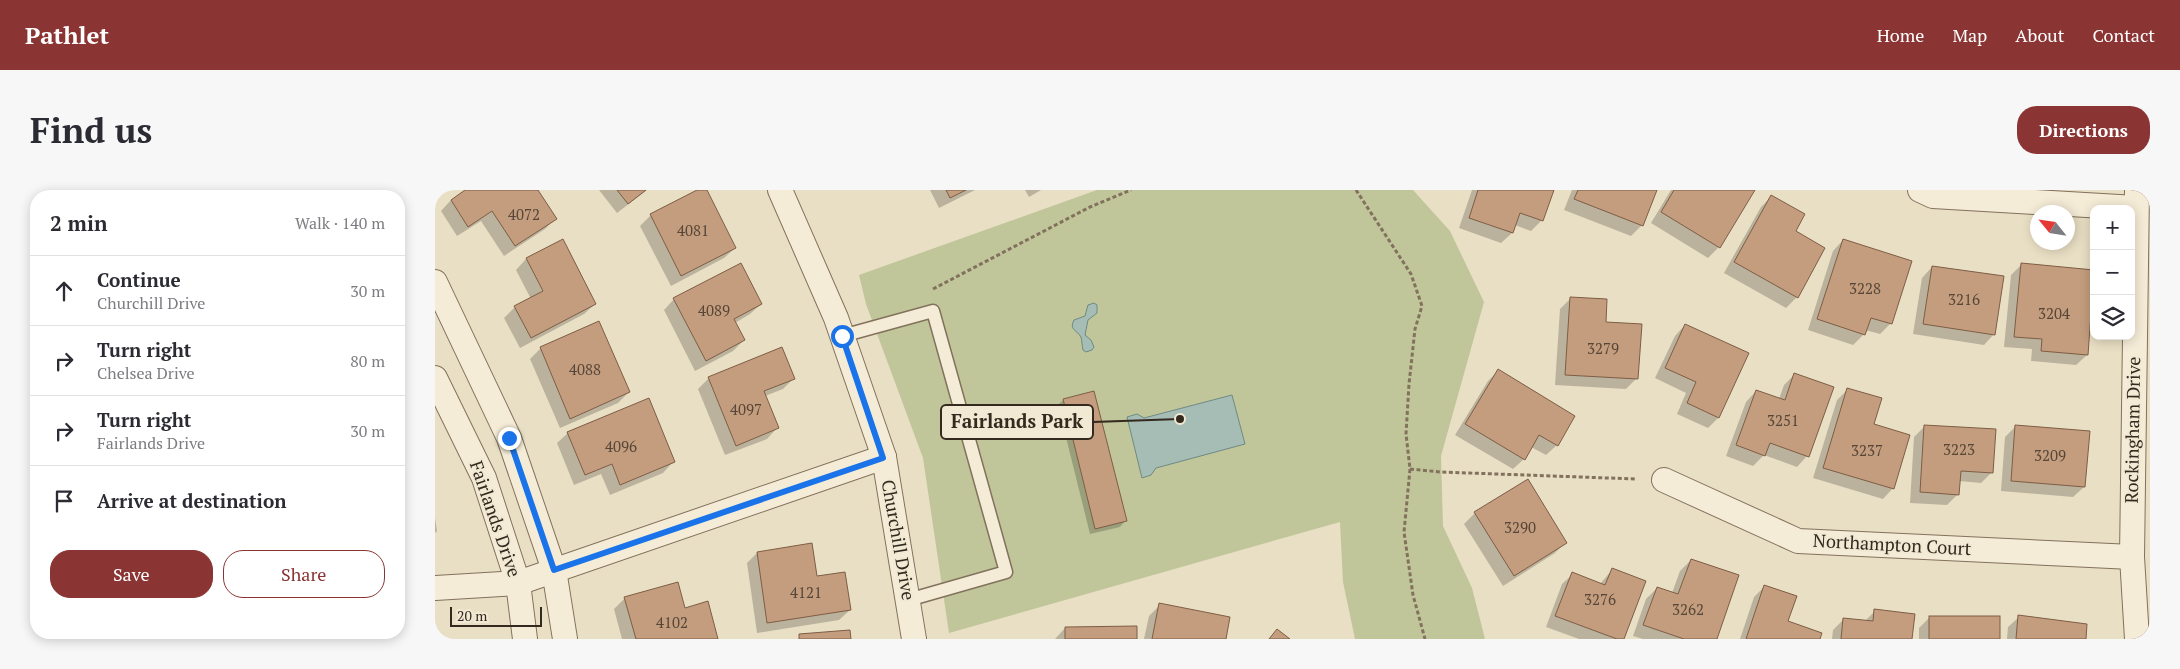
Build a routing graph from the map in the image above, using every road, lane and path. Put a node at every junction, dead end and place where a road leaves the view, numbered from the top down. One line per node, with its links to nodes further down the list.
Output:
1 (780, 190): 8 (street, Churchill Drive)
2 (1131, 190): 7 (path)
3 (1356, 190): 11 (path)
4 (1920, 190): 5 (street)
5 (2137, 199): 13 (street, Rockingham Drive)
6 (435, 282): 14 (street)
7 (926, 292)
8 (842, 336): 10 (street, Churchill Drive); 17 (lane)
9 (435, 378): 15 (street, Fairlands Drive)
10 (883, 458): 14 (street); 17 (street, Churchill Drive)
11 (1410, 469): 12 (path); 21 (path)
12 (1664, 480): 13 (street, Northampton Court)
13 (2132, 556): 22 (street, Rockingham Drive)
14 (554, 570): 15 (street); 19 (street)
15 (518, 583): 16 (street); 18 (street, Fairlands Drive)
16 (435, 588)
17 (908, 600): 20 (street, Churchill Drive)
18 (525, 639)
19 (565, 639)
20 (914, 639)
21 (1425, 639)
22 (2137, 639)

